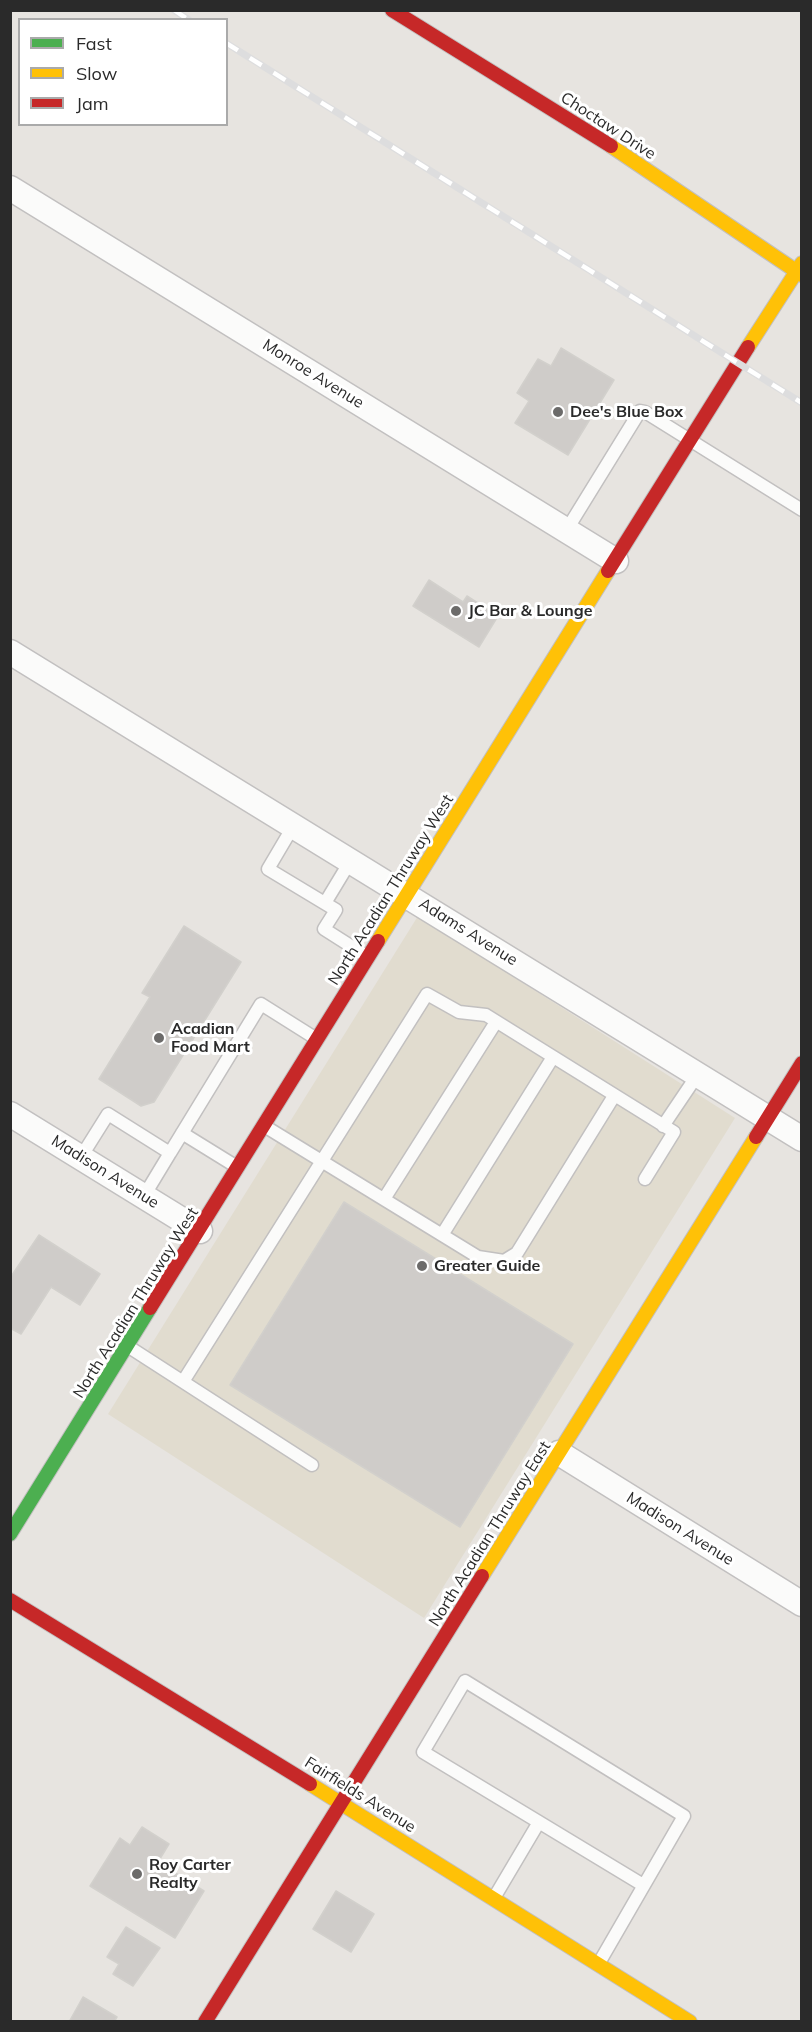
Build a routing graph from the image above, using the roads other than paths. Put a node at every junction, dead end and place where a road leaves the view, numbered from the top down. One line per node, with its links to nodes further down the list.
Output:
1 (392, 10): 3 (street, Choctaw Drive)
2 (10, 188): 6 (street, Monroe Avenue)
3 (800, 270): 4 (street, North Acadian Thruway West)
4 (689, 440): 5 (lane); 6 (lane); 7 (street, North Acadian Thruway West)
5 (801, 510)
6 (566, 531): 7 (street, Monroe Avenue)
7 (616, 561): 11 (street, North Acadian Thruway West)
8 (10, 652): 9 (street, Adams Avenue)
9 (294, 825): 10 (street, Adams Avenue); 12 (lane)
10 (351, 860): 11 (street, Adams Avenue); 12 (lane)
11 (406, 895): 13 (street, North Acadian Thruway West); 18 (street, Adams Avenue)
12 (325, 903): 13 (lane)
13 (369, 957): 15 (street, North Acadian Thruway West)
14 (496, 1022): 16 (lane); 28 (lane); 32 (lane)
15 (318, 1040): 22 (street, North Acadian Thruway West); 24 (lane)
16 (552, 1057): 19 (lane); 34 (lane)
17 (801, 1063): 21 (street, North Acadian Thruway East)
18 (698, 1074): 21 (street, Adams Avenue); 23 (lane)
19 (614, 1096): 23 (lane); 34 (lane)
20 (10, 1114): 27 (street, Madison Avenue)
21 (768, 1118): 25 (street, Adams Avenue); 37 (street, North Acadian Thruway East)
22 (264, 1126): 28 (lane); 29 (street, North Acadian Thruway West)
23 (663, 1126): 30 (lane)
24 (182, 1133): 26 (lane); 29 (lane)
25 (801, 1138)
26 (170, 1153): 27 (lane); 31 (lane)
27 (81, 1157): 31 (street, Madison Avenue)
28 (322, 1162): 32 (lane); 36 (lane)
29 (238, 1168): 33 (street, North Acadian Thruway West)
30 (645, 1179)
31 (144, 1196): 33 (street, Madison Avenue)
32 (384, 1199): 34 (lane)
33 (200, 1231): 35 (street, North Acadian Thruway West)
34 (442, 1235)
35 (128, 1347): 36 (lane); 39 (street, North Acadian Thruway West)
36 (184, 1380): 38 (lane)
37 (559, 1453): 41 (street, Madison Avenue); 42 (street, North Acadian Thruway East)
38 (312, 1465)
39 (10, 1534)
40 (10, 1600): 42 (street, Fairfields Avenue)
41 (801, 1604)
42 (342, 1803): 45 (street, Fairfields Avenue); 47 (street, North Acadian Thruway East)
43 (539, 1822): 44 (lane); 44 (lane); 45 (lane)
44 (643, 1885): 46 (lane)
45 (494, 1899): 46 (street, Fairfields Avenue)
46 (598, 1964): 48 (street, Fairfields Avenue)
47 (205, 2022)
48 (690, 2022)

